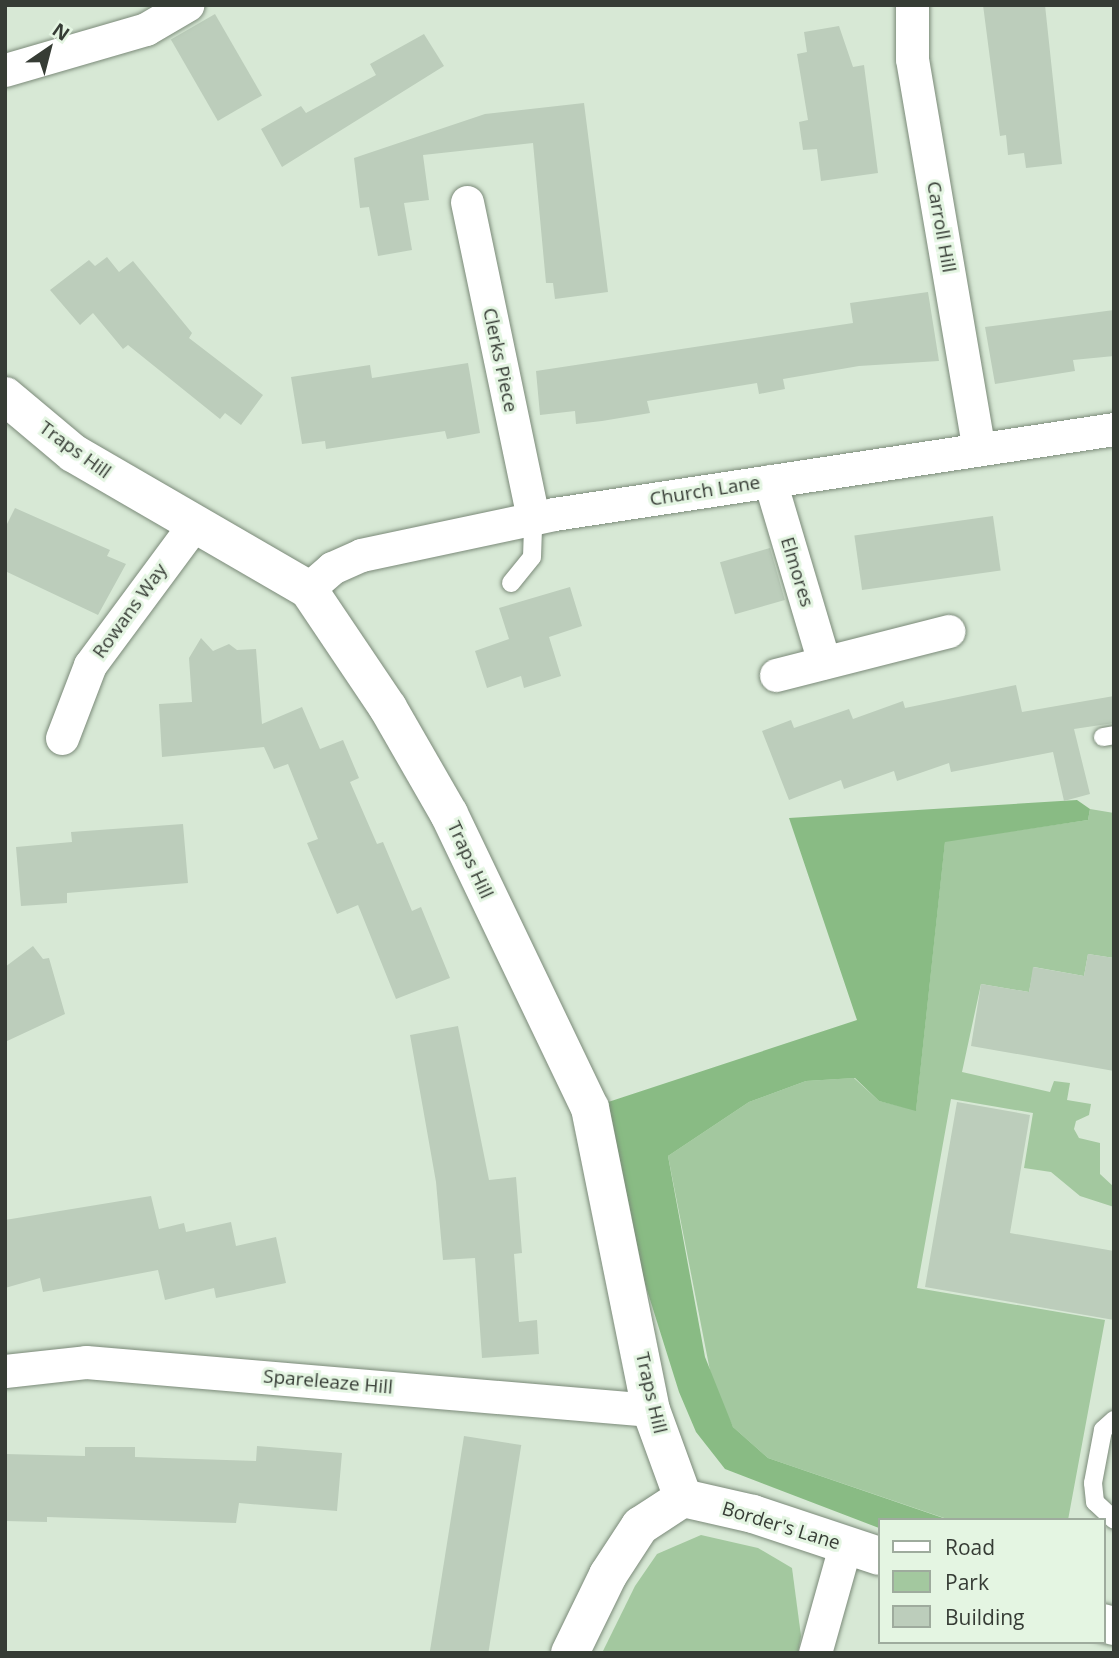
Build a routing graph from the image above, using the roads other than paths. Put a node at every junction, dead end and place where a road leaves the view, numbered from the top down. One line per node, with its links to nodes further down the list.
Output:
1 (187, 5): 3 (street)
2 (912, 5): 7 (street, Carroll Hill)
3 (5, 70)
4 (467, 202): 9 (street, Clerks Piece)
5 (5, 397): 10 (street, Traps Hill)
6 (1114, 429): 7 (street, Church Lane)
7 (979, 449): 8 (street, Church Lane)
8 (770, 481): 9 (street, Church Lane); 14 (street, Elmores)
9 (533, 519): 11 (lane); 12 (street, Church Lane)
10 (192, 527): 12 (street, Traps Hill); 16 (street, Rowans Way)
11 (511, 583)
12 (308, 589): 18 (street, Traps Hill)
13 (948, 631): 14 (street)
14 (824, 662): 15 (street)
15 (776, 674)
16 (62, 738)
17 (5, 1371): 18 (street, Spareleaze Hill)
18 (651, 1410): 20 (street, Traps Hill)
19 (1114, 1420): 21 (lane)
20 (682, 1498): 22 (street, Border's Lane); 23 (street)
21 (1114, 1520)
22 (862, 1551): 24 (street)
23 (570, 1653)
24 (815, 1653)

